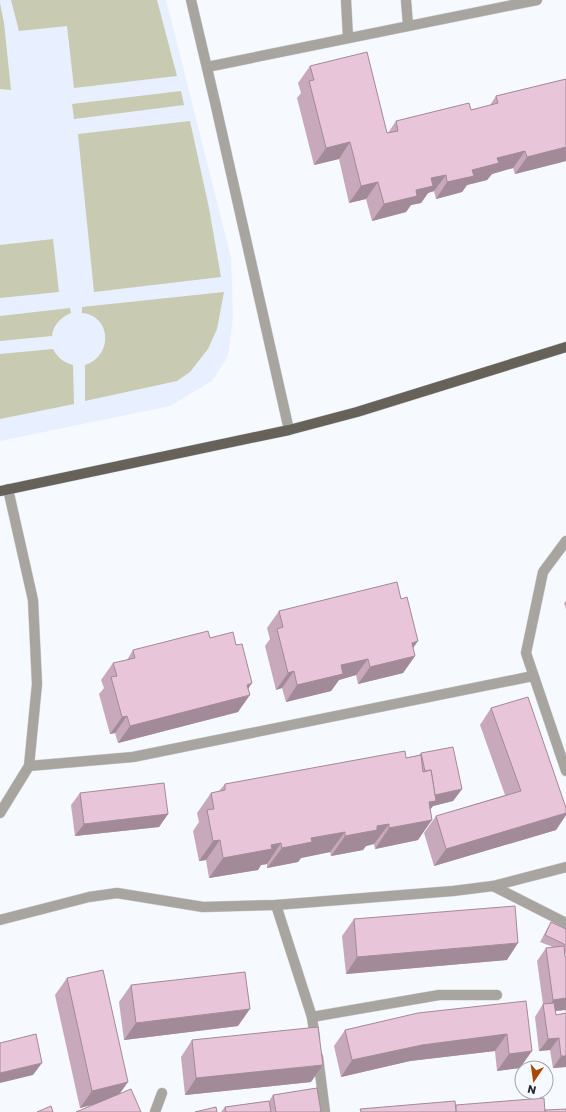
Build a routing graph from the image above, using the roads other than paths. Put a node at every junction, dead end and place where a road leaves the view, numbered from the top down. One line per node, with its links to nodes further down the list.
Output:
1 (191, 0): 7 (street)
2 (346, 0): 6 (street)
3 (406, 0): 5 (street)
4 (537, 0): 5 (street)
5 (408, 25): 6 (street)
6 (348, 38): 7 (street)
7 (207, 67): 9 (street)
8 (566, 347): 9 (main road)
9 (289, 430): 10 (main road)
10 (4, 490): 13 (street)
11 (566, 541): 12 (street)
12 (534, 676): 13 (street); 14 (street)
13 (29, 766): 15 (street)
14 (566, 771)
15 (0, 813)
16 (566, 867): 17 (street)
17 (493, 886): 18 (street); 20 (street)
18 (276, 905): 19 (street); 22 (street)
19 (0, 920)
20 (566, 923)
21 (497, 996): 22 (street)
22 (312, 1017): 25 (street)
23 (162, 1093): 24 (street)
24 (155, 1112)
25 (326, 1112)

